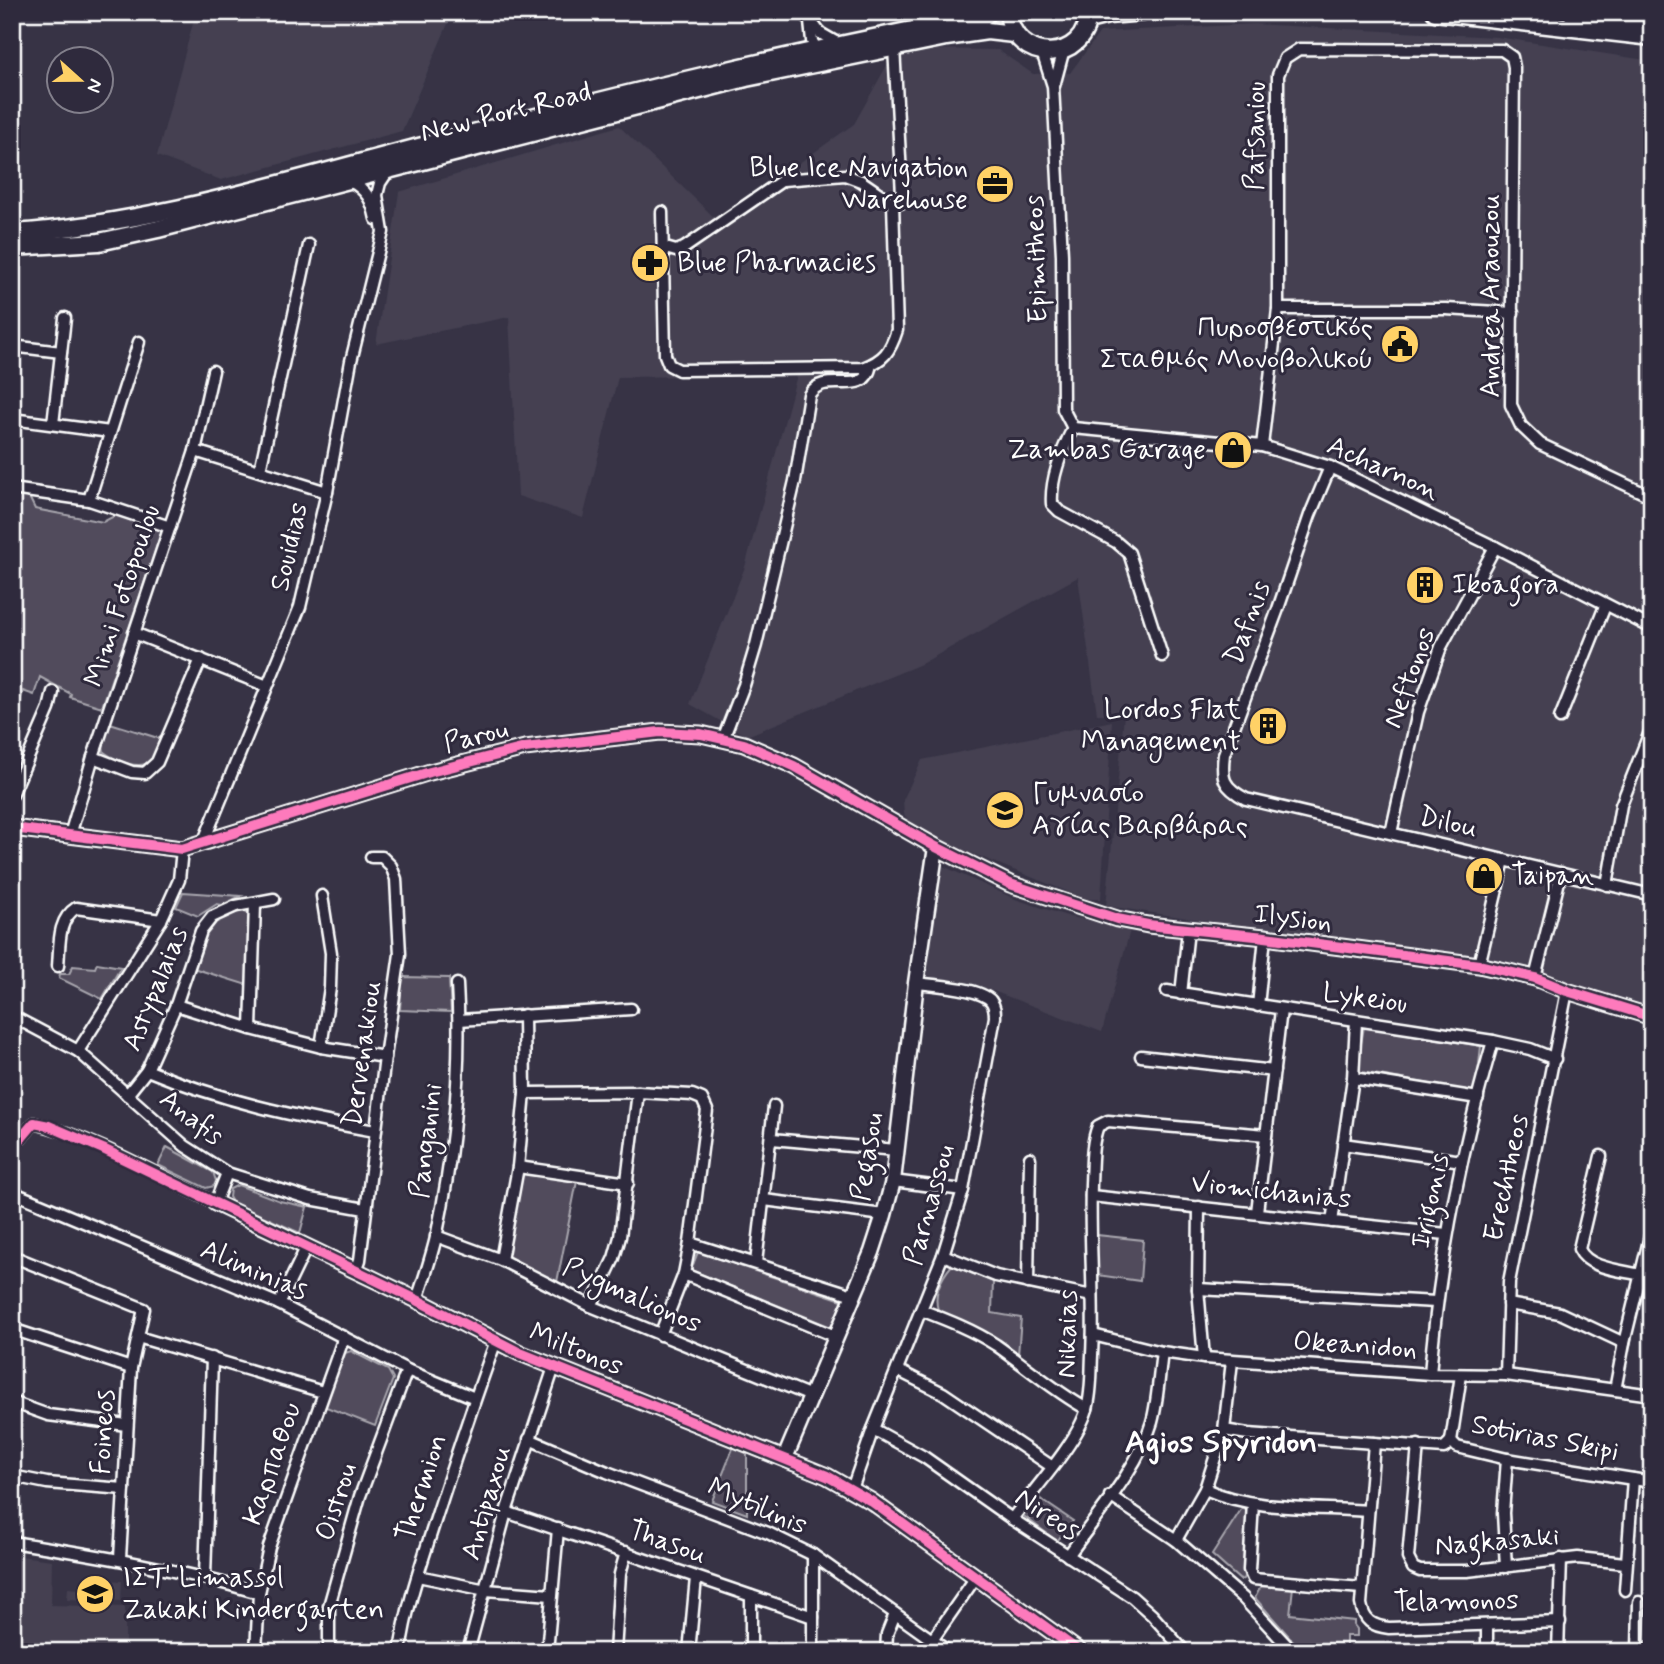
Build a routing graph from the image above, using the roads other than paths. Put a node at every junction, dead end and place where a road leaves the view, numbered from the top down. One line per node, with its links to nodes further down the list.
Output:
1 (804, 12): 8 (street)
2 (989, 12): 15 (main road, New Port Road)
3 (1008, 12): 10 (main road)
4 (1144, 12): 7 (main road)
5 (1435, 12): 11 (main road)
6 (1570, 12): 9 (main road)
7 (1088, 16): 13 (main road)
8 (810, 22): 14 (street); 15 (street)
9 (1652, 23)
10 (1014, 34): 12 (main road, New Port Road); 16 (main road)
11 (1652, 37)
12 (894, 47): 15 (main road, New Port Road); 21 (street)
13 (1064, 49): 16 (main road); 18 (street)
14 (815, 50): 15 (main road, New Port Road); 23 (main road, New Port Road)
15 (844, 50): 19 (main road, New Port Road)
16 (1042, 52): 18 (street)
17 (1512, 57): 28 (street, Pafsaniou); 29 (street, Andrea Araouzou)
18 (1054, 86): 38 (street, Epimitheos)
19 (388, 171): 20 (main road, New Port Road); 26 (street, Souidias)
20 (350, 181): 25 (main road, New Port Road); 26 (street, Souidias)
21 (893, 204): 27 (street); 34 (street)
22 (662, 212): 27 (street)
23 (12, 233)
24 (309, 244): 43 (street)
25 (12, 247)
26 (379, 247): 46 (street, Souidias)
27 (662, 247): 34 (street)
28 (1278, 309): 29 (street); 40 (street, Pafsaniou)
29 (1513, 313): 47 (street, Andrea Araouzou)
30 (65, 318): 33 (street)
31 (139, 342): 39 (street)
32 (12, 346): 33 (street)
33 (61, 352): 37 (street)
34 (871, 365): 60 (street)
35 (213, 371): 41 (street, Mimi Fotopoulou)
36 (12, 419): 37 (street)
37 (53, 424): 39 (street)
38 (1073, 428): 40 (street, Acharnon); 54 (street)
39 (110, 432): 48 (street)
40 (1262, 446): 42 (street, Acharnon)
41 (195, 451): 43 (street); 49 (street, Mimi Fotopoulou)
42 (1330, 467): 50 (street, Acharnon); 62 (street, Dafnis)
43 (260, 470): 46 (street)
44 (1652, 483): 47 (street)
45 (12, 489): 48 (street)
46 (327, 492): 56 (street, Souidias)
47 (1650, 496)
48 (89, 500): 49 (street)
49 (170, 527): 53 (street, Mimi Fotopoulou)
50 (1495, 547): 51 (street, Acharnon); 65 (street, Neftonos)
51 (1605, 606): 52 (street, Acharnon); 58 (street)
52 (1650, 624)
53 (134, 633): 55 (street); 61 (street, Mimi Fotopoulou)
54 (1162, 656)
55 (201, 659): 56 (street); 61 (street)
56 (267, 686): 67 (street, Souidias)
57 (53, 692): 63 (street)
58 (1560, 718)
59 (1652, 727): 73 (street)
60 (723, 739): 67 (street, Parou); 68 (street, Parou)
61 (93, 757): 66 (street, Mimi Fotopoulou)
62 (1234, 793): 65 (street, Dilou)
63 (12, 795)
64 (12, 828): 66 (street, Parou)
65 (1391, 833): 71 (street, Dilou)
66 (70, 835): 69 (street, Parou)
67 (203, 844): 69 (street, Parou)
68 (936, 847): 79 (street, Ilysion); 84 (street, Pegasou)
69 (182, 849): 78 (street)
70 (371, 857): 103 (street, Dervenakiou)
71 (1504, 860): 72 (street, Dilou); 81 (street)
72 (1561, 873): 73 (street, Dilou); 83 (street)
73 (1606, 885): 74 (street, Dilou)
74 (1652, 895)
75 (322, 896): 100 (street)
76 (274, 899): 77 (street, Astypalaias)
77 (255, 904): 89 (street, Astypalaias); 98 (street)
78 (161, 920): 82 (street); 101 (street)
79 (1188, 930): 80 (street, Ilysion); 88 (street)
80 (1265, 937): 81 (street, Ilysion); 90 (street)
81 (1479, 965): 83 (street, Ilysion)
82 (58, 966)
83 (1535, 978): 87 (street, Ilysion)
84 (916, 983): 118 (street, Pegasou); 126 (street, Parnassou)
85 (457, 984): 96 (street, Panganini)
86 (1167, 991): 88 (street, Lykeiou)
87 (1567, 991): 95 (street, Ilysion); 104 (street, Erechtheos)
88 (1181, 993): 90 (street, Lykeiou)
89 (176, 1005): 98 (street); 105 (street, Astypalaias)
90 (1258, 1006): 92 (street, Lykeiou)
91 (631, 1009): 93 (street)
92 (1280, 1010): 97 (street, Lykeiou); 106 (street)
93 (524, 1015): 96 (street); 109 (street)
94 (12, 1016): 101 (street, Anafis)
95 (1652, 1017)
96 (459, 1020): 138 (street, Panganini)
97 (1356, 1021): 99 (street, Lykeiou); 107 (street)
98 (251, 1029): 100 (street)
99 (1493, 1041): 104 (street, Lykeiou); 111 (street, Irigonis)
100 (321, 1047): 103 (street)
101 (78, 1051): 110 (street, Anafis)
102 (1141, 1056): 106 (street)
103 (385, 1057): 113 (street, Dervenakiou)
104 (1555, 1059): 155 (street, Erechtheos)
105 (147, 1070): 110 (street, Astypalaias); 113 (street)
106 (1274, 1071): 114 (street)
107 (1353, 1078): 111 (street); 116 (street)
108 (638, 1091): 109 (street); 125 (street); 139 (street)
109 (525, 1093): 122 (street)
110 (127, 1096): 123 (street, Anafis)
111 (1478, 1098): 121 (street, Irigonis)
112 (774, 1106): 115 (street)
113 (375, 1131): 132 (street, Dervenakiou)
114 (1266, 1135): 128 (street, Nikaias); 133 (street)
115 (772, 1139): 118 (street); 129 (street)
116 (1343, 1144): 121 (street); 135 (street)
117 (12, 1149): 130 (street, Miltonos)
118 (897, 1150): 124 (street, Pegasou)
119 (1601, 1156): 147 (street)
120 (1030, 1158): 148 (street)
121 (1462, 1161): 137 (street, Irigonis)
122 (519, 1167): 125 (street); 143 (street)
123 (227, 1173): 130 (street); 132 (street, Anafis)
124 (893, 1181): 126 (street); 134 (street, Pegasou)
125 (628, 1183): 156 (street)
126 (963, 1190): 141 (street, Parnassou)
127 (12, 1192): 154 (street, Aliminias)
128 (1091, 1196): 131 (street, Viomichanias); 151 (street, Nikaias)
129 (764, 1200): 134 (street); 144 (street)
130 (215, 1203): 140 (street, Miltonos)
131 (1199, 1207): 133 (street, Viomichanias); 149 (street)
132 (365, 1209): 145 (street, Dervenakiou)
133 (1257, 1212): 135 (street, Viomichanias)
134 (884, 1216): 150 (street, Pegasou)
135 (1332, 1222): 137 (street, Viomichanias)
136 (1652, 1228): 147 (street)
137 (1446, 1234): 153 (street, Irigonis)
138 (436, 1236): 143 (street, Pygmalionos); 152 (street, Panganini)
139 (690, 1243): 144 (street); 146 (street)
140 (306, 1248): 145 (street, Miltonos); 154 (street)
141 (943, 1255): 148 (street); 157 (street, Parnassou)
142 (12, 1256): 162 (street, Foineos)
143 (501, 1260): 156 (street, Pygmalionos)
144 (756, 1263): 150 (street)
145 (356, 1271): 152 (street, Miltonos)
146 (684, 1274): 159 (street); 161 (street)
147 (1642, 1275): 165 (street)
148 (1028, 1283): 151 (street)
149 (1198, 1289): 153 (street); 168 (street)
150 (853, 1295): 161 (street, Pegasou)
151 (1092, 1296): 160 (street, Nikaias)
152 (417, 1300): 164 (street, Miltonos)
153 (1436, 1302): 174 (street, Irigonis)
154 (279, 1304): 163 (street, Aliminias)
155 (1508, 1304): 165 (street); 176 (street, Erechtheos)
156 (591, 1306): 159 (street, Pygmalionos)
157 (920, 1311): 173 (street, Parnassou); 183 (street)
158 (12, 1329): 171 (street)
159 (660, 1335): 180 (street, Pygmalionos)
160 (1093, 1335): 166 (street, Okeanidon); 183 (street, Nikaias)
161 (835, 1336): 180 (street, Pegasou)
162 (138, 1337): 167 (street); 171 (street, Foineos)
163 (344, 1337): 172 (street, Aliminias); 178 (street, Καρπαθου)
164 (496, 1341): 170 (street, Miltonos); 181 (street, Thermion)
165 (1624, 1343): 177 (street)
166 (1162, 1352): 168 (street, Okeanidon); 200 (street)
167 (212, 1358): 178 (street); 216 (street)
168 (1204, 1358): 169 (street, Okeanidon)
169 (1232, 1361): 174 (street, Okeanidon); 186 (street)
170 (554, 1367): 187 (street, Antipaxou); 191 (street, Miltonos)
171 (131, 1368): 184 (street, Foineos)
172 (407, 1370): 181 (street, Aliminias); 232 (street, Oistrou)
173 (897, 1370): 185 (street, Parnassou); 193 (street)
174 (1430, 1374): 175 (street, Okeanidon)
175 (1461, 1375): 176 (street, Okeanidon); 188 (street)
176 (1506, 1375): 177 (street, Okeanidon)
177 (1615, 1390): 179 (street, Okeanidon)
178 (323, 1392): 222 (street, Καρπαθου)
179 (1652, 1395)
180 (811, 1396): 191 (street, Pegasou)
181 (475, 1398): 215 (street, Thermion)
182 (12, 1402): 184 (street)
183 (1087, 1409): 193 (street, Nikaias)
184 (127, 1425): 197 (street, Foineos)
185 (873, 1429): 198 (street, Parnassou); 204 (street, Nireos)
186 (1224, 1430): 189 (street, Sotirias Skipi); 199 (street)
187 (529, 1439): 203 (street, Antipaxou); 209 (street, Mytilinis)
188 (1451, 1441): 190 (street, Sotirias Skipi); 192 (street, Sotirias Skipi)
189 (1374, 1443): 190 (street, Sotirias Skipi); 202 (street, Telamonos)
190 (1418, 1445): 214 (street, Nagkasaki)
191 (785, 1458): 198 (street, Miltonos)
192 (1507, 1459): 195 (street, Sotirias Skipi); 214 (street)
193 (1052, 1466): 204 (street, Nikaias)
194 (12, 1476): 197 (street)
195 (1633, 1479): 196 (street, Sotirias Skipi); 213 (street)
196 (1652, 1482)
197 (124, 1489): 211 (street, Foineos)
198 (852, 1489): 217 (street, Miltonos)
199 (1205, 1489): 201 (street); 206 (street)
200 (1110, 1496): 206 (street); 210 (street)
201 (1254, 1503): 202 (street); 219 (street)
202 (1368, 1511): 219 (street, Telamonos)
203 (506, 1512): 205 (street, Thasou); 220 (street, Antipaxou)
204 (1012, 1519): 210 (street, Nireos)
205 (558, 1529): 208 (street, Thasou); 223 (street)
206 (1176, 1540): 244 (street)
207 (12, 1542): 211 (street)
208 (626, 1552): 218 (street, Thasou); 236 (street)
209 (813, 1555): 226 (street, Mytilinis); 227 (street)
210 (1068, 1556): 243 (street, Nireos)
211 (120, 1558): 216 (street)
212 (1561, 1559): 213 (street, Nagkasaki); 214 (street, Nagkasaki); 228 (street)
213 (1625, 1563): 221 (street)
214 (1506, 1567)
215 (418, 1576): 220 (street); 233 (street, Thermion)
216 (205, 1577): 222 (street)
217 (976, 1577): 230 (street); 242 (street, Miltonos)
218 (696, 1578): 224 (street, Thasou); 237 (street)
219 (1362, 1588): 229 (street, Telamonos)
220 (486, 1590): 223 (street); 234 (street, Antipaxou)
221 (1625, 1590)
222 (259, 1593): 231 (street, Καρπαθου)
223 (551, 1595): 235 (street)
224 (751, 1596): 227 (street, Thasou); 238 (street)
225 (1639, 1602): 247 (street)
226 (895, 1614): 230 (street, Mytilinis); 240 (street)
227 (813, 1617): 239 (street)
228 (1560, 1622): 229 (street, Telamonos); 246 (street)
229 (1487, 1626): 245 (street)
230 (933, 1639): 241 (street, Mytilinis)
231 (256, 1652)
232 (329, 1652)
233 (400, 1652)
234 (468, 1652)
235 (547, 1652)
236 (615, 1652)
237 (689, 1652)
238 (751, 1652)
239 (813, 1652)
240 (886, 1652)
241 (949, 1652)
242 (1080, 1652)
243 (1185, 1652)
244 (1293, 1652)
245 (1487, 1652)
246 (1558, 1652)
247 (1638, 1652)

